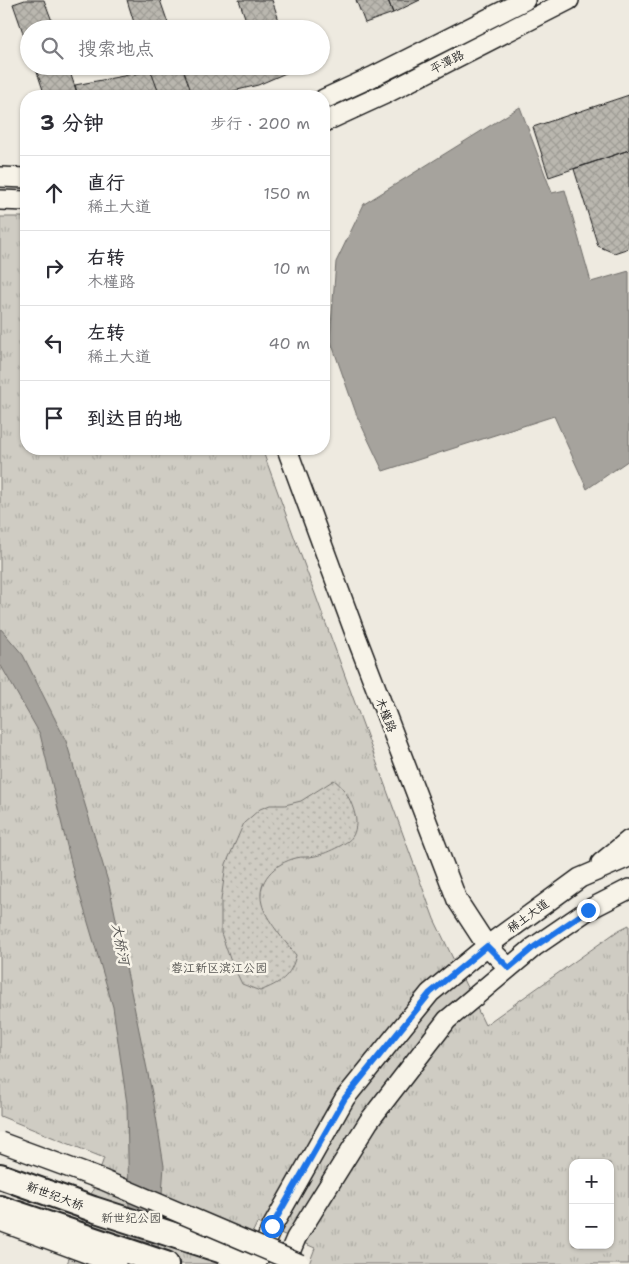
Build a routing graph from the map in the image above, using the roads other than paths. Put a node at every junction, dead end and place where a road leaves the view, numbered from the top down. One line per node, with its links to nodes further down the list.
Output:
1 (525, 0): 3 (street, 平潭路)
2 (569, 0): 4 (street, 平潭路)
3 (330, 96)
4 (330, 119)
5 (0, 177): 6 (street)
6 (20, 178)
7 (0, 200): 8 (street)
8 (20, 201)
9 (289, 455): 15 (street, 木槿路)
10 (629, 840): 12 (street)
11 (629, 857): 12 (street, 稀土大道)
12 (584, 876): 15 (street, 稀土大道)
13 (629, 889): 14 (street)
14 (620, 897): 16 (street)
15 (487, 946): 16 (street, 木槿路); 23 (street, 稀土大道)
16 (509, 968): 24 (street)
17 (0, 1142): 25 (street, bridge)
18 (0, 1176): 23 (highway, 新世纪大桥)
19 (0, 1208): 22 (highway)
20 (0, 1221): 21 (street)
21 (116, 1264)
22 (166, 1264)
23 (254, 1264)
24 (285, 1264)
25 (300, 1264)

